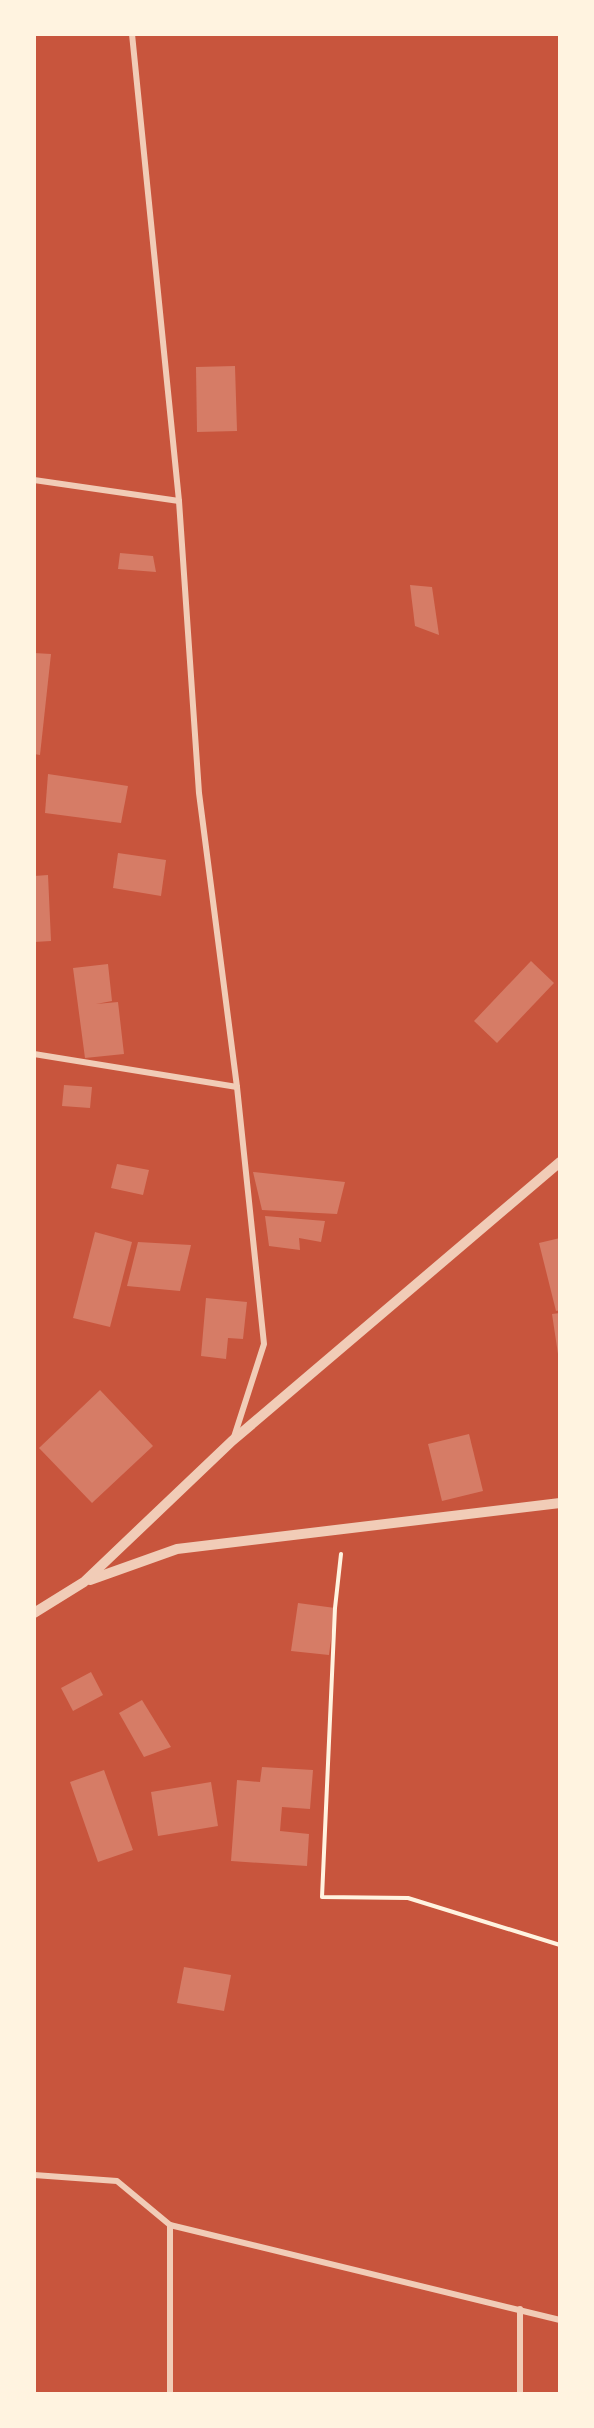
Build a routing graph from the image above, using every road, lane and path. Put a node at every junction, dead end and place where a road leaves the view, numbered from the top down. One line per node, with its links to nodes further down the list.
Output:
1 (132, 34): 3 (street)
2 (34, 480): 3 (street)
3 (179, 501): 5 (street)
4 (34, 1054): 5 (street)
5 (237, 1087): 7 (street)
6 (560, 1162): 7 (street)
7 (232, 1441): 10 (street)
8 (560, 1503): 9 (street)
9 (344, 1529): 10 (street); 12 (path)
10 (84, 1582): 11 (street)
11 (34, 1613)
12 (560, 1945)
13 (34, 2175): 14 (street)
14 (170, 2225): 15 (street); 17 (street)
15 (520, 2309): 16 (street); 18 (street)
16 (560, 2320)
17 (170, 2394)
18 (520, 2394)

